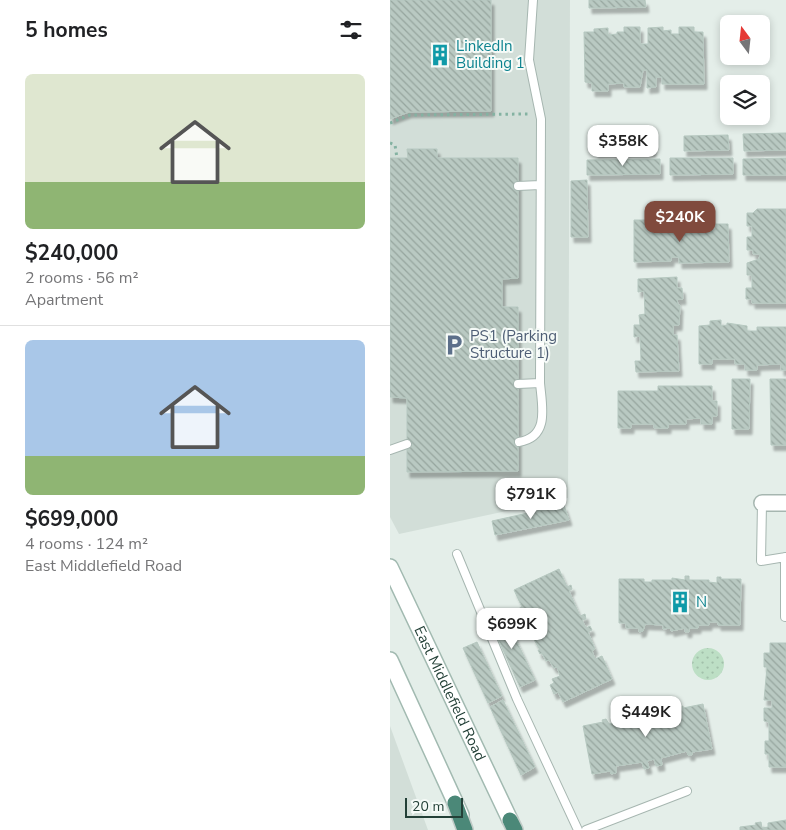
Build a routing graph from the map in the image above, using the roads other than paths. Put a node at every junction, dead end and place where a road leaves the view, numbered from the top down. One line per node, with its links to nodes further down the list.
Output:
1 (533, 0): 2 (lane)
2 (540, 185): 3 (lane); 4 (lane)
3 (518, 186)
4 (540, 383): 5 (lane); 6 (lane)
5 (518, 384)
6 (519, 442)
7 (407, 444): 8 (lane)
8 (390, 450)
9 (762, 503): 10 (main road); 12 (lane)
10 (786, 503)
11 (457, 554): 21 (lane)
12 (785, 557): 14 (lane)
13 (390, 567): 18 (main road, East Middlefield Road)
14 (785, 617)
15 (390, 660): 17 (main road)
16 (687, 792): 22 (lane)
17 (455, 803): 19 (highway); 20 (main road)
18 (513, 825)
19 (464, 830)
20 (469, 830)
21 (578, 830)
22 (586, 830)

